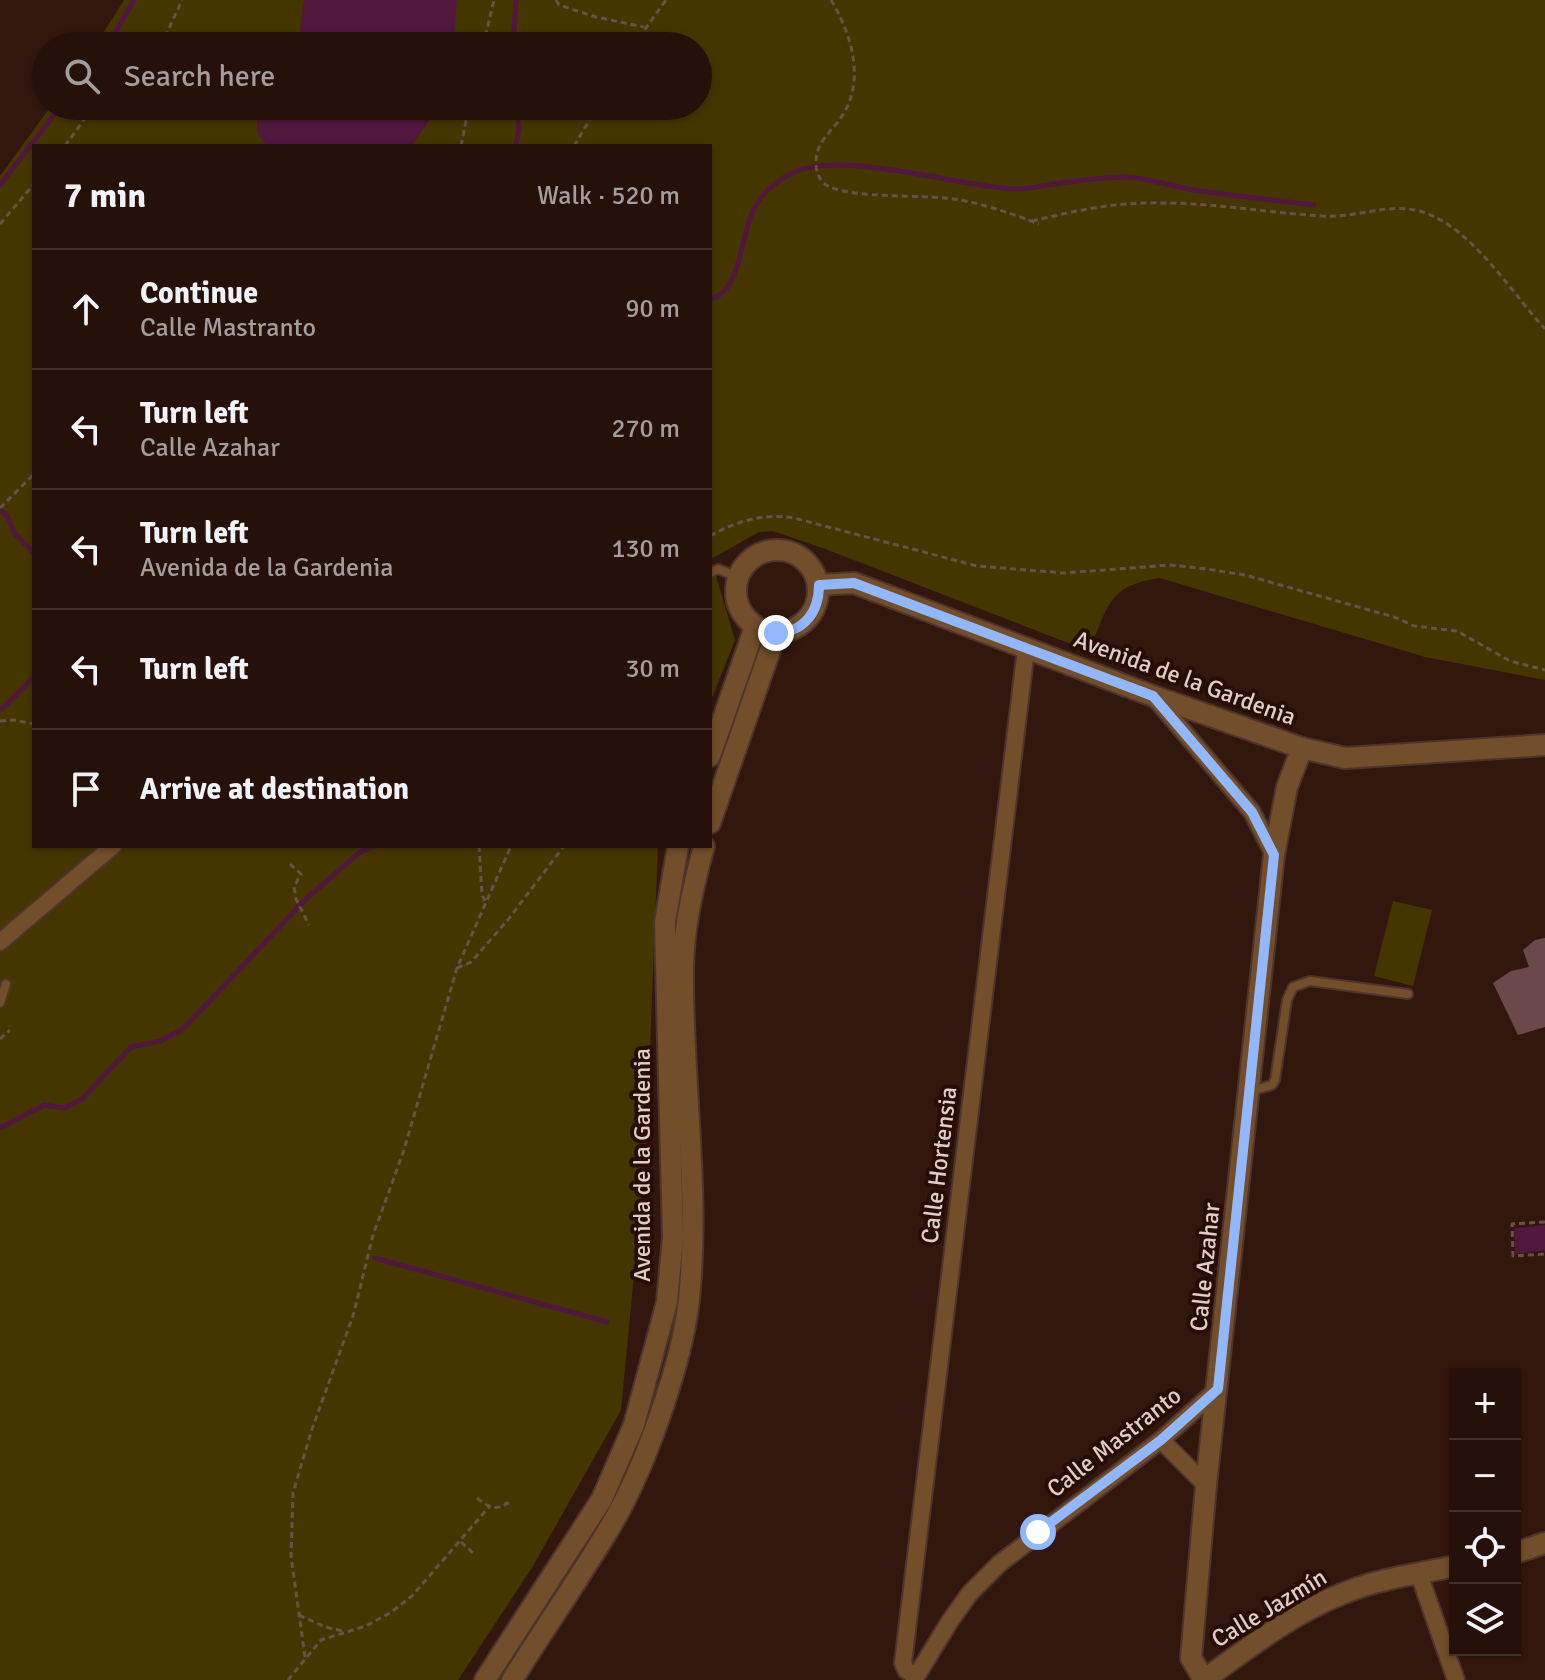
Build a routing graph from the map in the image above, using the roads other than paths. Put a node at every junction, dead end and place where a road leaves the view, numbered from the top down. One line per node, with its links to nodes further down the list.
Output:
1 (712, 572): 2 (lane)
2 (738, 577): 3 (street); 4 (street)
3 (819, 585): 5 (street); 6 (street, Avenida de la Gardenia)
4 (755, 627): 5 (street); 10 (street)
5 (776, 633): 11 (street)
6 (1026, 649): 7 (street, Avenida de la Gardenia); 28 (street, Calle Hortensia)
7 (1153, 696): 9 (street, Avenida de la Gardenia); 15 (street)
8 (1545, 745): 9 (street, Avenida de la Gardenia)
9 (1302, 748): 15 (street, Calle Azahar)
10 (712, 750)
11 (712, 817)
12 (111, 848): 16 (street)
13 (678, 848): 29 (street, Avenida de la Gardenia)
14 (704, 848): 30 (street, Avenida de la Gardenia)
15 (1274, 855): 20 (street, Calle Azahar)
16 (0, 942)
17 (6, 984): 19 (lane)
18 (1408, 994): 20 (lane)
19 (0, 1003)
20 (1249, 1091): 21 (street, Calle Azahar)
21 (1218, 1389): 22 (street, Calle Mastranto); 23 (street, Calle Azahar)
22 (1161, 1440): 23 (street); 28 (street, Calle Mastranto)
23 (1206, 1485): 31 (street, Calle Azahar)
24 (1544, 1544): 25 (street)
25 (1521, 1551)
26 (1449, 1567): 27 (street, Calle Jazmín)
27 (1419, 1574): 31 (street, Calle Jazmín); 32 (street)
28 (915, 1678)
29 (485, 1680)
30 (512, 1680)
31 (1205, 1680)
32 (1456, 1680)

